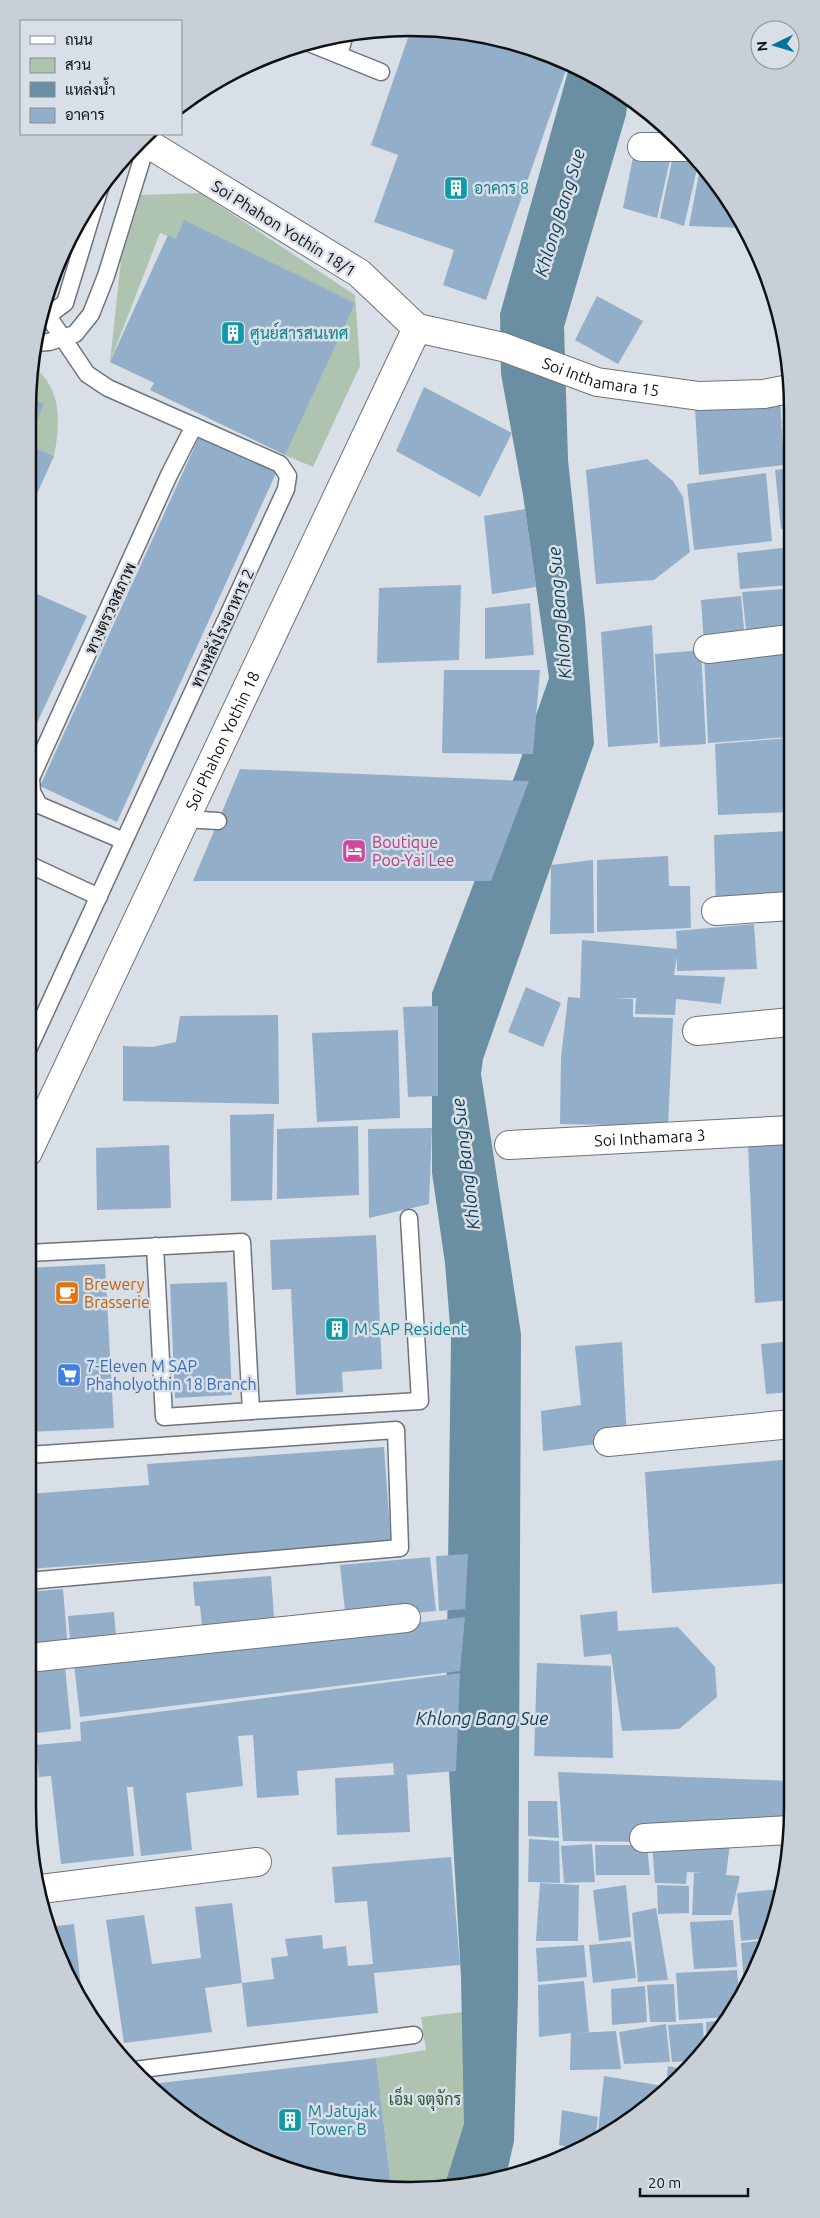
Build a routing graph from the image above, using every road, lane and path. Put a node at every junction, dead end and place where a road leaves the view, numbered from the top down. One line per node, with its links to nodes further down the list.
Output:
1 (343, 42): 3 (lane)
2 (320, 47): 3 (lane)
3 (339, 55): 4 (lane)
4 (381, 72)
5 (148, 144): 12 (street, Soi Phahon Yothin 18/1)
6 (642, 147): 7 (street)
7 (675, 147)
8 (141, 151): 13 (lane)
9 (93, 212): 10 (lane)
10 (48, 316)
11 (47, 322): 13 (lane, ทางหลังโรงอาหาร 2)
12 (417, 328): 15 (street, Soi Inthamara 15); 21 (street, Soi Phahon Yothin 18)
13 (62, 338): 14 (lane); 16 (lane, ทางหลังโรงอาหาร 2)
14 (42, 342)
15 (783, 391)
16 (194, 426): 19 (lane, ทางตรวจสภาพ); 23 (lane, ทางหลังโรงอาหาร 2)
17 (784, 640): 18 (street)
18 (708, 649)
19 (36, 767)
20 (36, 802): 23 (lane, ทางตรวจสภาพ)
21 (184, 819): 22 (lane); 32 (street, Soi Phahon Yothin 18)
22 (218, 821)
23 (124, 841): 25 (lane, ทางหลังโรงอาหาร 2)
24 (36, 868): 25 (lane)
25 (99, 897): 30 (lane, ทางหลังโรงอาหาร 2)
26 (784, 906): 27 (street)
27 (716, 911)
28 (784, 1023): 29 (street)
29 (697, 1031)
30 (36, 1033)
31 (784, 1130): 33 (street, Soi Inthamara 3)
32 (36, 1135)
33 (509, 1145)
34 (409, 1218): 37 (lane)
35 (155, 1246): 36 (lane); 37 (lane); 37 (lane)
36 (36, 1253)
37 (251, 1411)
38 (784, 1425): 39 (street)
39 (608, 1442)
40 (36, 1454): 41 (lane)
41 (36, 1580)
42 (406, 1618): 43 (street)
43 (36, 1657)
44 (783, 1830): 45 (street)
45 (644, 1838)
46 (257, 1862): 47 (street)
47 (45, 1889)
48 (414, 2034): 49 (lane)
49 (143, 2069)

